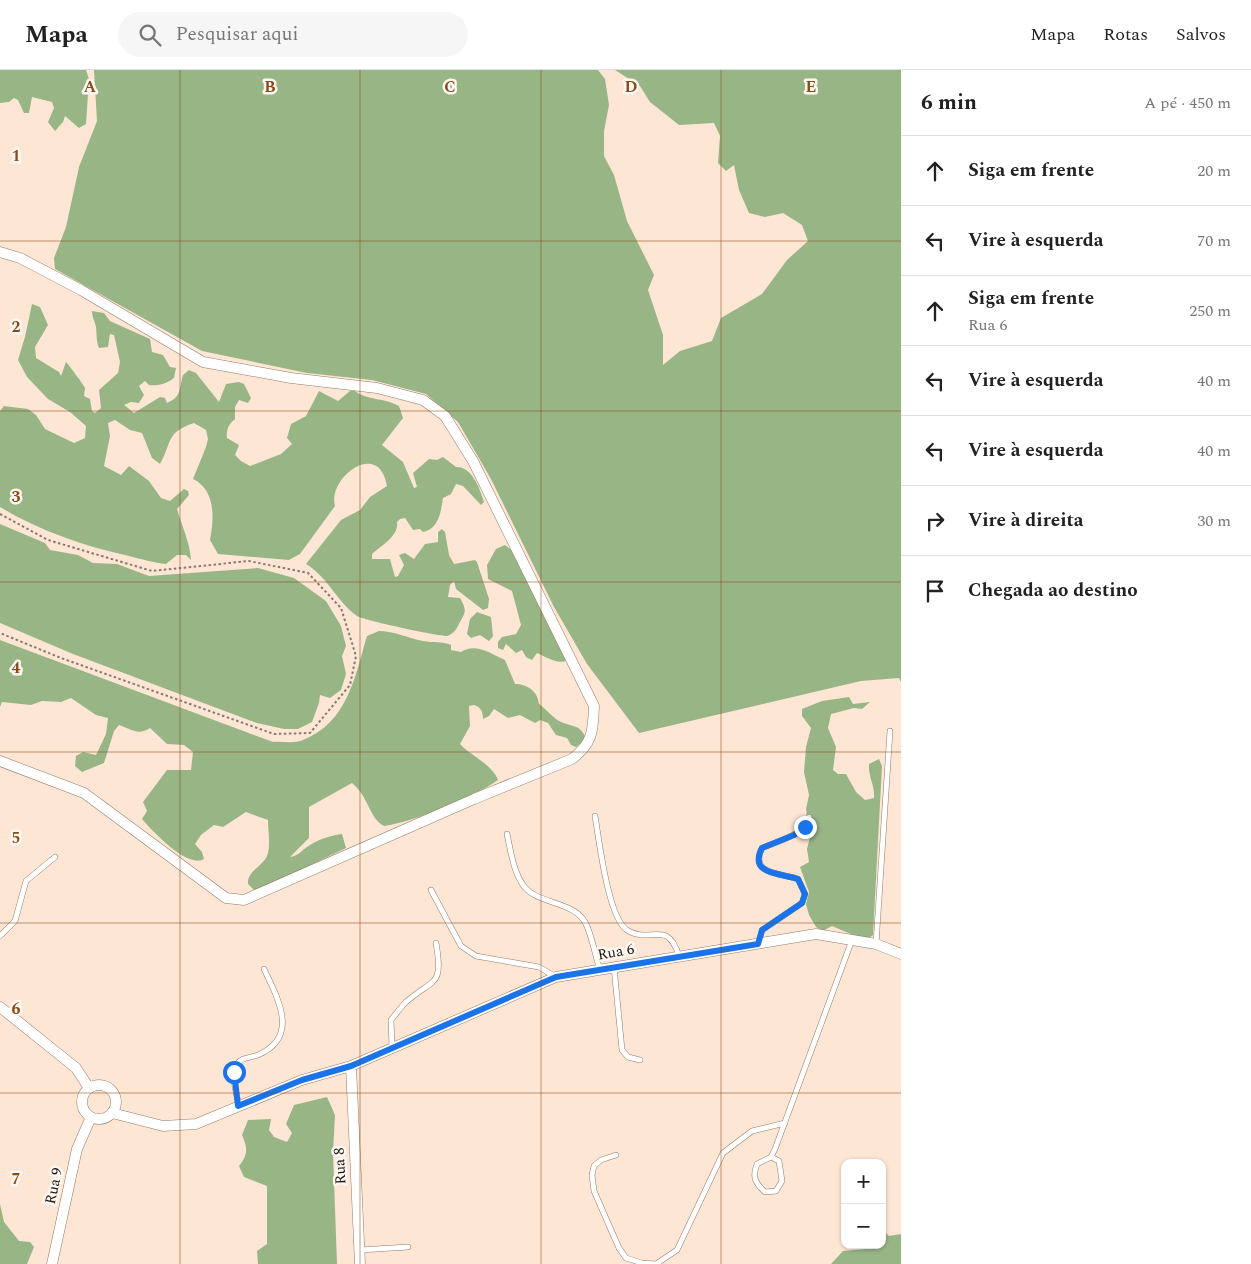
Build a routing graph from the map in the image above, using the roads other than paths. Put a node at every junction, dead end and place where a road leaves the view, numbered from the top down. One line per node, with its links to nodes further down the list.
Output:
1 (0, 252): 3 (street)
2 (890, 731): 13 (lane)
3 (0, 761)
4 (595, 816): 15 (lane)
5 (809, 817): 12 (lane)
6 (507, 834): 18 (lane)
7 (55, 857): 9 (lane)
8 (431, 890): 19 (lane)
9 (0, 936)
10 (852, 940): 12 (street, Rua 6); 13 (street, Rua 6); 28 (lane)
11 (436, 944): 21 (lane)
12 (758, 944): 15 (street, Rua 6)
13 (876, 944): 14 (street, Rua 6)
14 (901, 954)
15 (679, 956): 16 (street, Rua 6)
16 (614, 967): 18 (street, Rua 6); 22 (lane)
17 (264, 968): 25 (lane)
18 (600, 970): 19 (street, Rua 6)
19 (556, 977): 21 (street, Rua 6)
20 (0, 1007): 24 (street)
21 (392, 1047): 23 (street, Rua 6)
22 (640, 1060)
23 (351, 1066): 25 (street, Rua 6); 32 (street, Rua 8)
24 (90, 1088): 26 (street); 27 (street)
25 (238, 1106): 26 (street, Rua 6)
26 (112, 1113): 27 (street)
27 (91, 1117): 33 (street, Rua 9)
28 (785, 1123): 29 (lane); 30 (lane)
29 (616, 1155)
30 (771, 1156): 30 (lane)
31 (408, 1246): 32 (lane)
32 (360, 1250): 34 (street, Rua 8)
33 (52, 1264)
34 (360, 1264)

